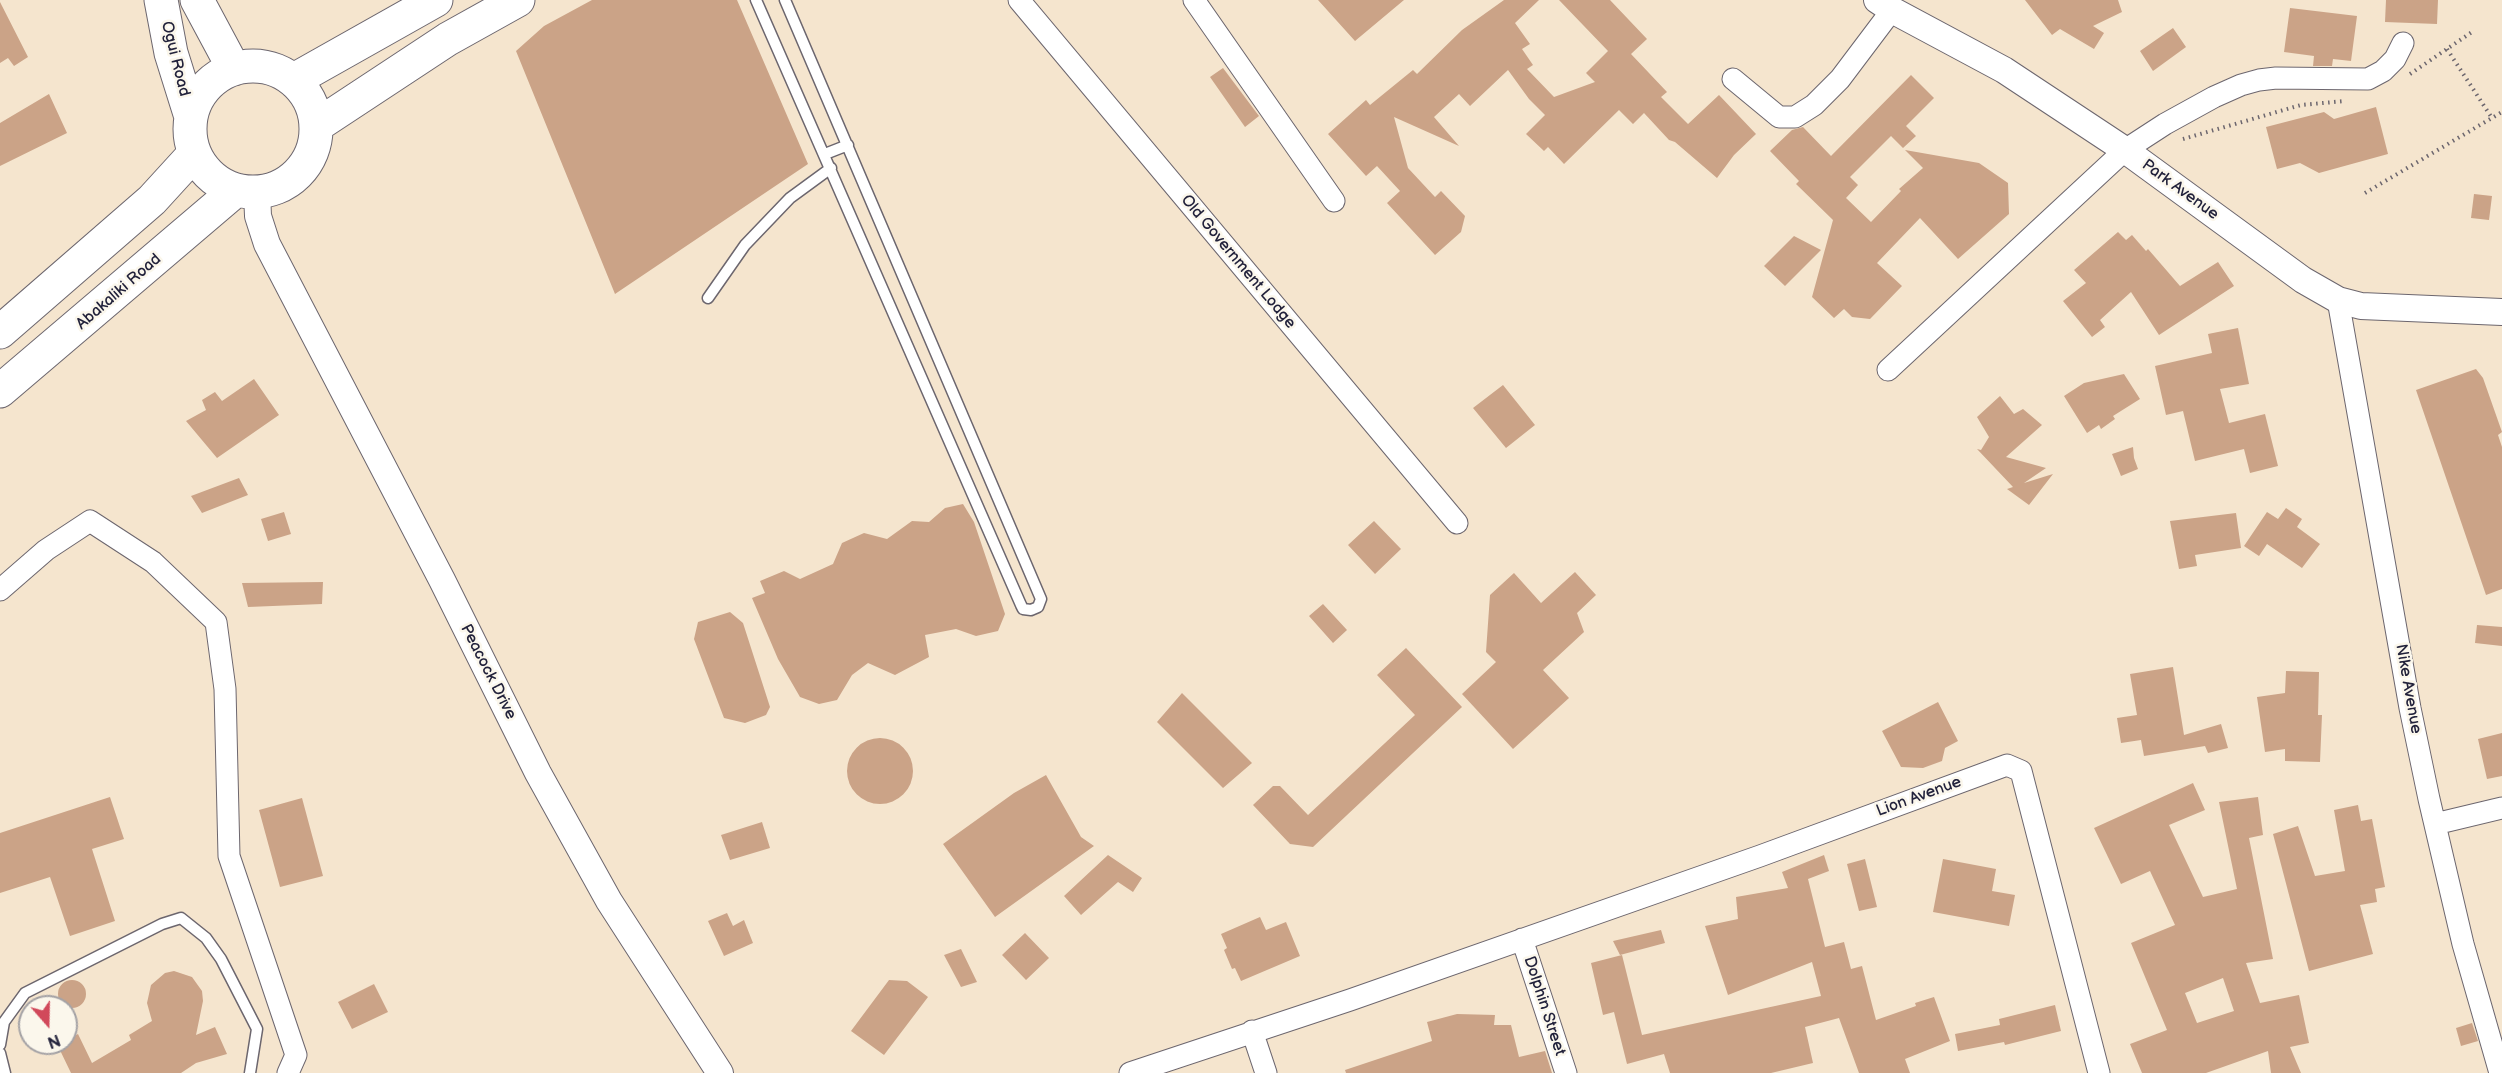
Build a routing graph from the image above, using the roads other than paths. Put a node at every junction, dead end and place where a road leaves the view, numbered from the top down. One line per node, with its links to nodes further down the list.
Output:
1 (161, 0): 14 (main road, Ogui Road)
2 (197, 0): 11 (main road)
3 (436, 0): 13 (main road)
4 (518, 0): 15 (main road)
5 (756, 0): 19 (lane)
6 (785, 0): 16 (lane)
7 (1019, 0): 31 (street, Old Government Lodge)
8 (1194, 0): 22 (street)
9 (1885, 5): 12 (street); 17 (street, Park Avenue)
10 (2403, 43): 17 (street)
11 (234, 69): 13 (main road); 14 (main road)
12 (1733, 79)
13 (294, 80): 15 (main road)
14 (191, 117): 18 (main road)
15 (316, 126): 21 (main road)
16 (848, 145): 19 (lane); 28 (lane)
17 (2126, 150): 24 (street, Park Avenue); 27 (street)
18 (194, 154): 21 (main road); 26 (main road)
19 (825, 154): 20 (lane)
20 (831, 168): 23 (lane); 29 (lane)
21 (246, 191): 30 (main road, Abakaliki Road); 42 (street, Peacock Drive)
22 (1334, 201)
23 (708, 298)
24 (2338, 300): 25 (street, Park Avenue); 34 (street, Nike Avenue)
25 (2502, 312)
26 (0, 332)
27 (1888, 370)
28 (944, 372): 29 (lane); 29 (lane)
29 (924, 381)
30 (0, 391)
31 (1457, 523)
32 (0, 590): 41 (street)
33 (2502, 808): 34 (street)
34 (2434, 824): 47 (street, Nike Avenue)
35 (1522, 939): 36 (street); 45 (street, Dolphin Street); 46 (street, Lion Avenue)
36 (1252, 1031): 43 (street); 44 (street)
37 (0, 1045): 40 (lane)
38 (0, 1053): 39 (lane)
39 (5, 1073)
40 (250, 1073)
41 (288, 1073)
42 (720, 1073)
43 (1130, 1073)
44 (1266, 1073)
45 (1566, 1073)
46 (2099, 1073)
47 (2500, 1073)

